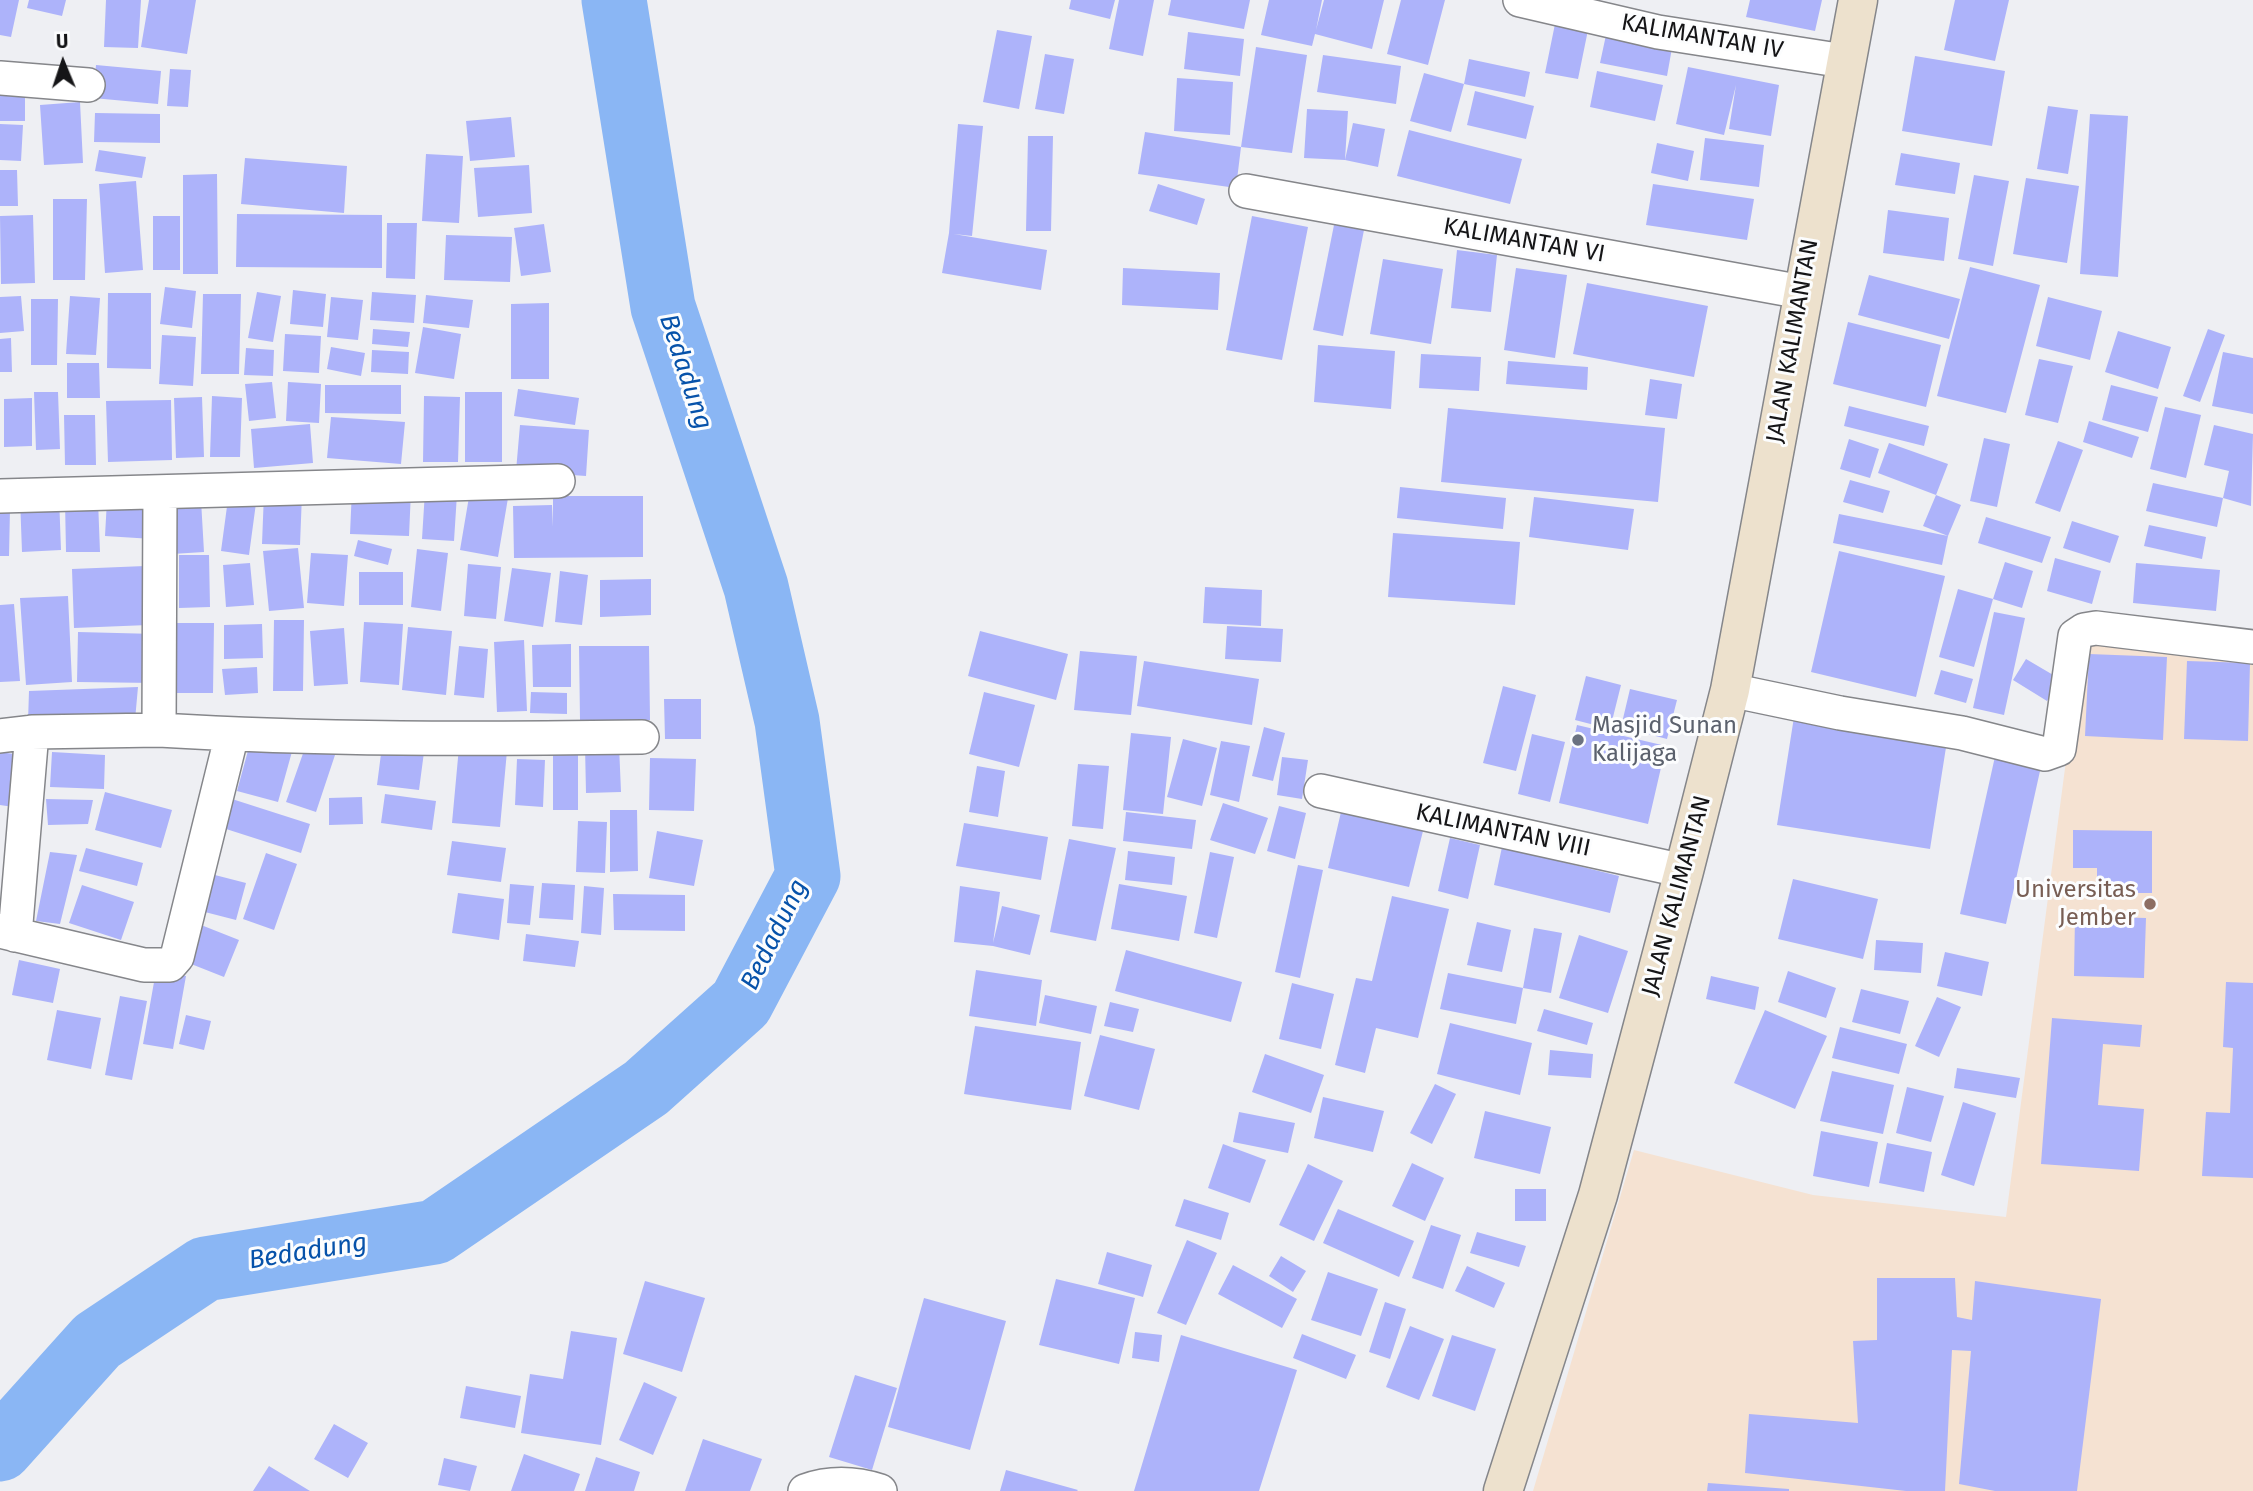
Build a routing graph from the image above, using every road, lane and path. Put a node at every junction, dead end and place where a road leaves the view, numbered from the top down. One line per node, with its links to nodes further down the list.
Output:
1 (1520, 0): 3 (street, KALIMANTAN IV)
2 (1858, 0): 3 (main road, JALAN KALIMANTAN)
3 (1844, 61): 7 (main road, JALAN KALIMANTAN)
4 (0, 78): 5 (street)
5 (88, 85)
6 (1246, 191): 7 (street, KALIMANTAN VI)
7 (1802, 292): 12 (main road, JALAN KALIMANTAN)
8 (558, 481): 9 (street)
9 (160, 492): 10 (street); 13 (street)
10 (0, 496)
11 (2253, 647): 12 (street)
12 (1730, 690): 18 (main road, JALAN KALIMANTAN)
13 (159, 730): 14 (street); 15 (street)
14 (16, 734): 19 (street)
15 (232, 734): 16 (street); 19 (street)
16 (642, 737)
17 (1321, 791): 18 (street, KALIMANTAN VIII)
18 (1684, 871): 22 (main road, JALAN KALIMANTAN)
19 (8, 933)
20 (805, 1491): 21 (street)
21 (880, 1491)
22 (1503, 1491)

